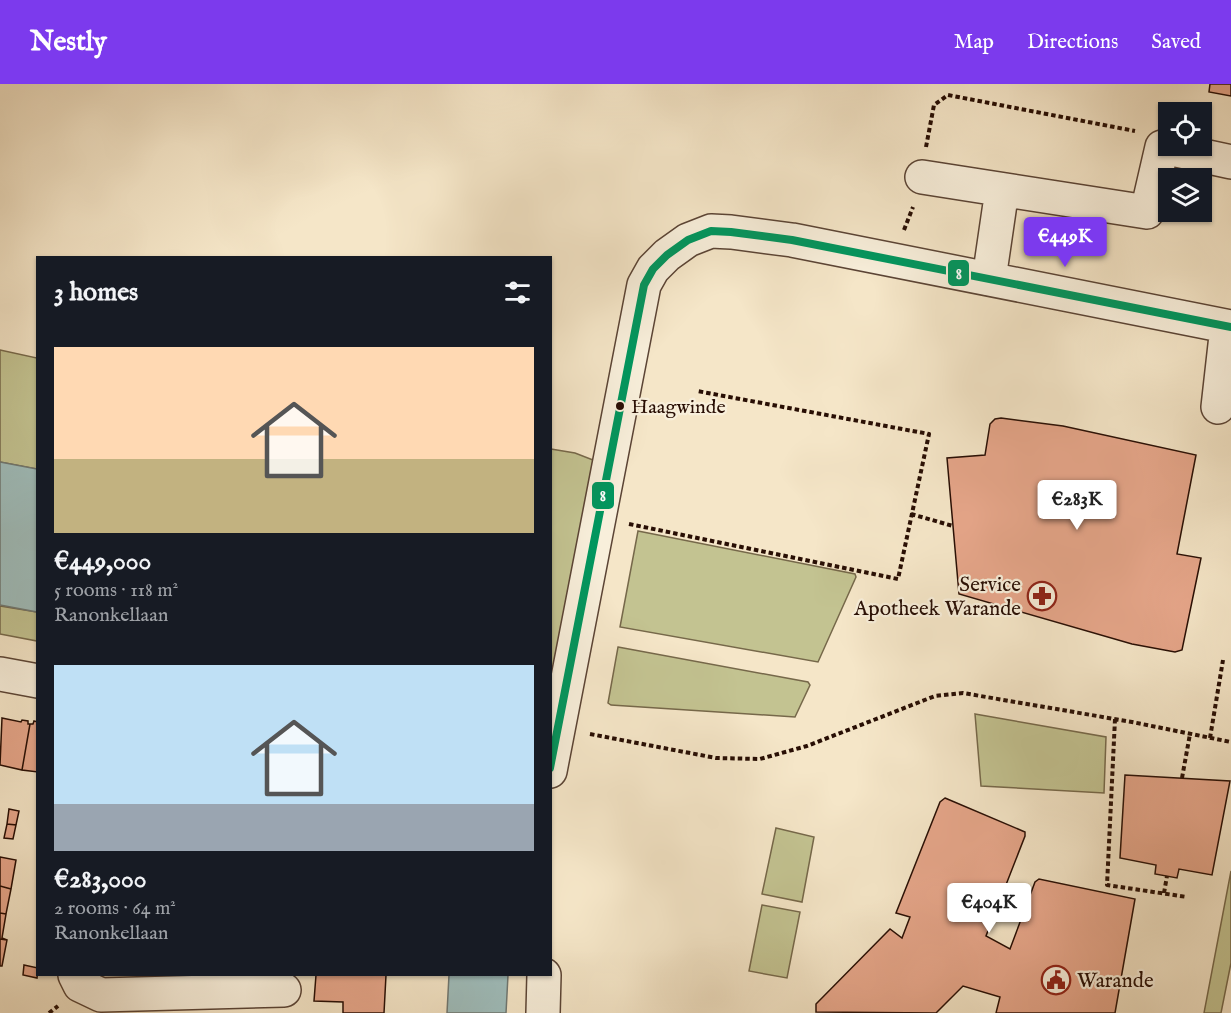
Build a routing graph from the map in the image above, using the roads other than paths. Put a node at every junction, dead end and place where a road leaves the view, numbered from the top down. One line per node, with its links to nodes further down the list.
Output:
1 (1231, 162): 3 (street)
2 (922, 177): 3 (street)
3 (1002, 190): 4 (street)
4 (989, 279): 5 (street); 9 (street)
5 (1229, 327): 6 (street)
6 (1218, 407)
7 (0, 674): 8 (street)
8 (36, 681)
9 (552, 760)
10 (76, 976): 12 (street)
11 (544, 976): 13 (street)
12 (284, 993)
13 (543, 1013)

